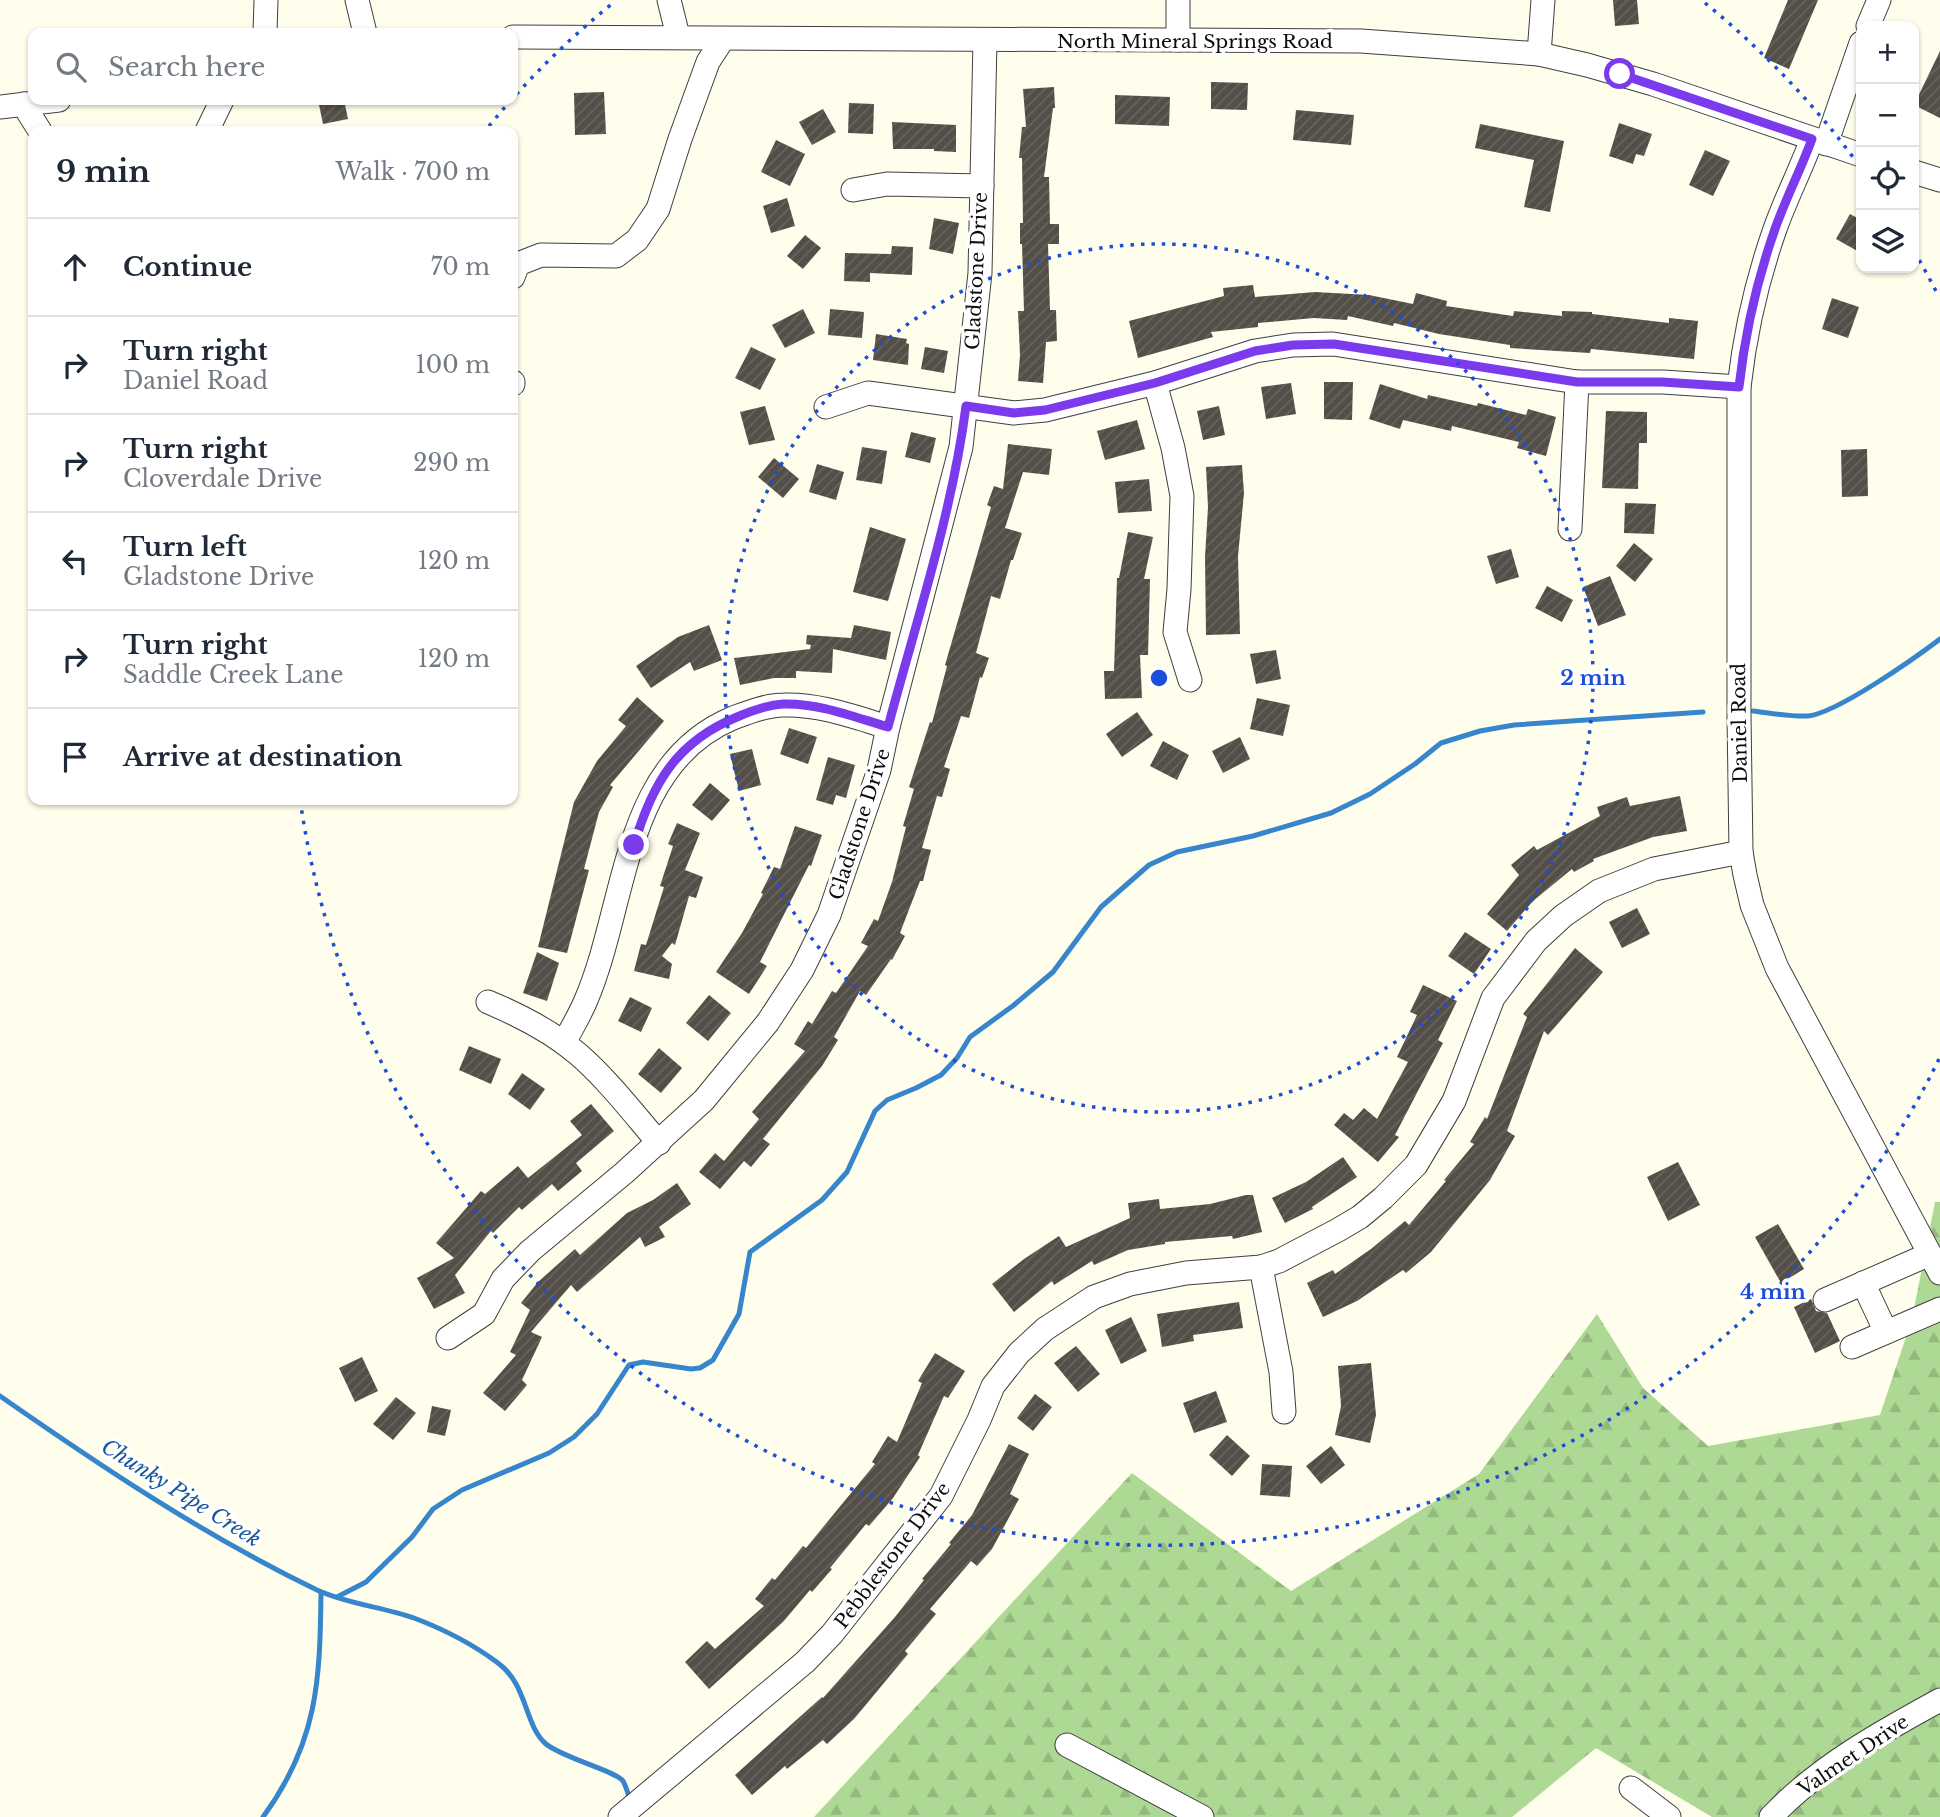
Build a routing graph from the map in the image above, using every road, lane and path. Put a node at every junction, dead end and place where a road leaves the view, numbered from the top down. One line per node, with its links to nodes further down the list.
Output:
1 (266, 0): 8 (street)
2 (357, 0): 9 (street)
3 (669, 0): 10 (street)
4 (1178, 0): 14 (street)
5 (1543, 0): 15 (street)
6 (1879, 0): 7 (street)
7 (1870, 21)
8 (265, 28)
9 (364, 28)
10 (678, 36): 11 (street, North Mineral Springs Road); 12 (street, North Mineral Springs Road)
11 (518, 37)
12 (723, 39): 13 (street, North Mineral Springs Road); 27 (street)
13 (985, 40): 14 (street, North Mineral Springs Road); 25 (street, Gladstone Drive)
14 (1178, 40): 15 (street, North Mineral Springs Road)
15 (1539, 54): 21 (street, North Mineral Springs Road)
16 (1856, 55): 21 (street, Daniel Road)
17 (11, 105): 19 (street)
18 (220, 105): 20 (street)
19 (34, 126)
20 (209, 126)
21 (1819, 141): 22 (street, North Mineral Springs Road); 30 (street, Daniel Road)
22 (1856, 153)
23 (1919, 174): 24 (street)
24 (1940, 180)
25 (982, 186): 26 (street); 31 (street, Gladstone Drive)
26 (853, 190)
27 (518, 264)
28 (1577, 382): 29 (street); 30 (street); 33 (street)
29 (1155, 383): 31 (street); 34 (street)
30 (1739, 387): 36 (street, Daniel Road)
31 (966, 406): 32 (street); 35 (street, Gladstone Drive)
32 (826, 407)
33 (1570, 529)
34 (1190, 680)
35 (888, 727): 38 (street); 39 (street, Gladstone Drive)
36 (1741, 852): 40 (street, Daniel Road); 41 (street, Pebblestone Drive)
37 (488, 1002): 38 (street)
38 (564, 1043): 39 (street)
39 (659, 1143): 46 (street, Gladstone Drive)
40 (1935, 1263): 42 (street)
41 (1261, 1267): 48 (street); 52 (street, Pebblestone Drive)
42 (1863, 1283): 43 (street); 45 (street)
43 (1825, 1300)
44 (1940, 1309): 45 (street)
45 (1886, 1332): 47 (street)
46 (448, 1338)
47 (1852, 1347)
48 (1284, 1412)
49 (1940, 1700): 55 (street, Valmet Drive)
50 (1068, 1745): 53 (street)
51 (1631, 1788): 54 (street)
52 (620, 1817)
53 (1202, 1817)
54 (1669, 1817)
55 (1771, 1817)

